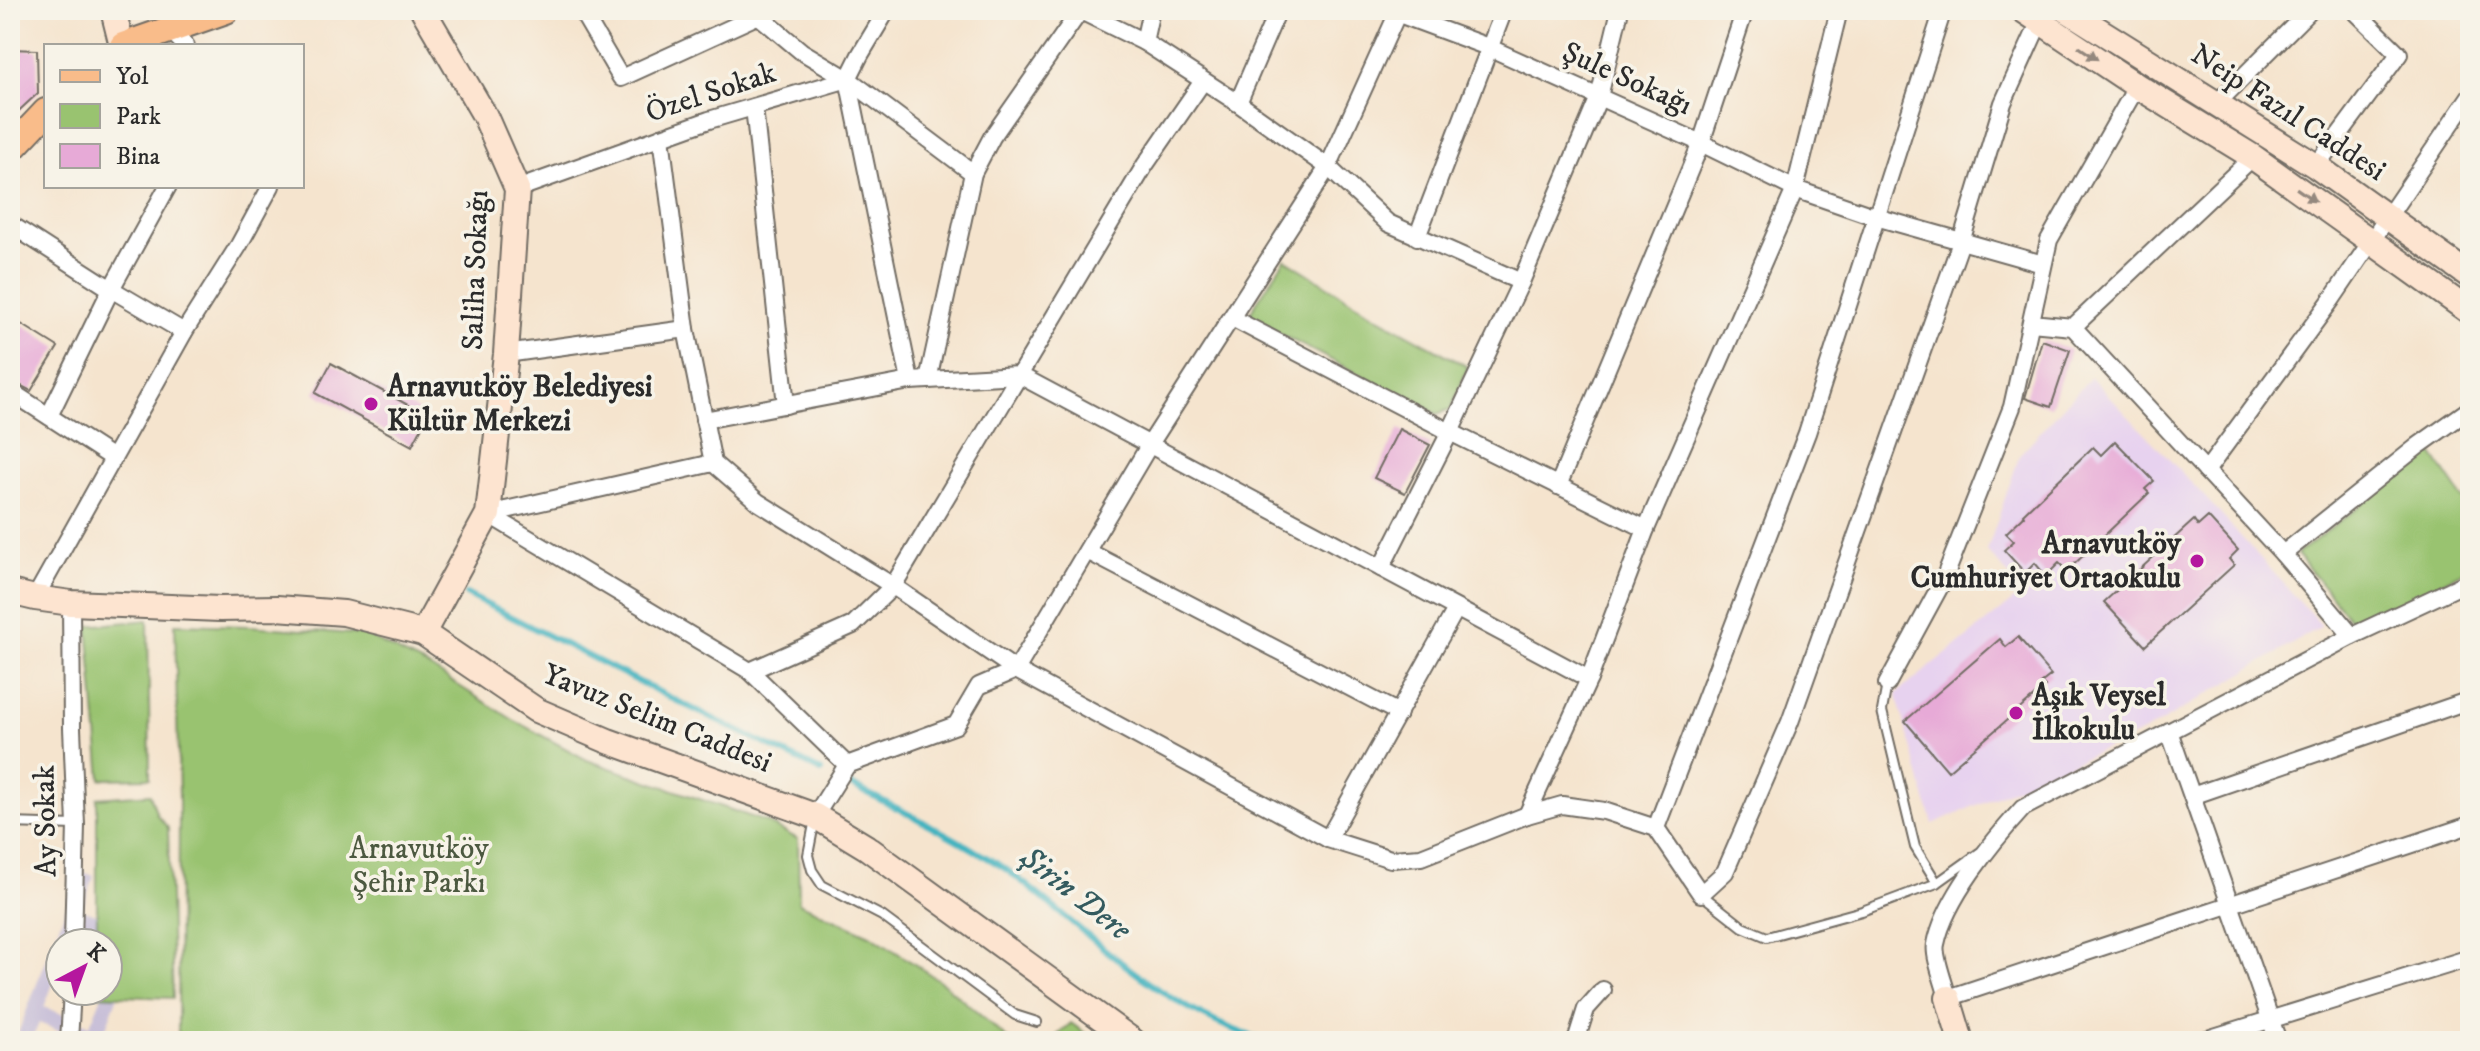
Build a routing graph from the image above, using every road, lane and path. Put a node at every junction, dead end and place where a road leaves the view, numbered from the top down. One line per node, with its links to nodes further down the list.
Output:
1 (113, 10): 22 (main road)
2 (226, 10): 20 (main road)
3 (423, 10): 43 (main road, Saliha Sokağı)
4 (581, 10): 18 (street)
5 (887, 10): 25 (street)
6 (1080, 10): 21 (street); 40 (street)
7 (1151, 10): 21 (street)
8 (1278, 10): 30 (street)
9 (1504, 10): 24 (street)
10 (1620, 10): 29 (street)
11 (1745, 10): 35 (street)
12 (1839, 10): 44 (street)
13 (1943, 10): 45 (street)
14 (2067, 10): 31 (main road, Neip Fazıl Caddesi)
15 (2310, 10): 31 (street)
16 (2354, 10): 38 (street)
17 (1395, 11): 24 (street, Şule Sokağı); 39 (street)
18 (755, 12): 25 (street)
19 (2037, 14): 27 (main road, one-way to 27); 50 (street)
20 (177, 38): 23 (main road)
21 (1144, 42): 26 (street)
22 (122, 44)
23 (136, 44)
24 (1488, 47): 29 (street, Şule Sokağı); 48 (street)
25 (848, 79): 32 (street, Özel Sokak); 40 (street); 64 (street)
26 (1203, 81): 30 (street); 62 (street)
27 (2137, 86): 37 (main road); 51 (street)
28 (2470, 96): 46 (street)
29 (1599, 97): 35 (street, Şule Sokağı); 53 (street)
30 (1238, 103): 39 (street)
31 (2217, 103): 38 (main road, Neip Fazıl Caddesi)
32 (754, 107): 34 (street, Özel Sokak); 66 (street)
33 (44, 114): 36 (main road)
34 (661, 137): 43 (street, Özel Sokak); 59 (street)
35 (1701, 143): 44 (street, Şule Sokağı); 75 (street)
36 (10, 150)
37 (2253, 157): 49 (main road, one-way to 49); 58 (street)
38 (2316, 166): 46 (main road, Neip Fazıl Caddesi)
39 (1328, 167): 48 (street); 56 (street)
40 (973, 173): 63 (street)
41 (167, 188): 54 (street)
42 (270, 188): 60 (street)
43 (517, 189): 61 (main road, Saliha Sokağı)
44 (1795, 189): 45 (street, Şule Sokağı); 77 (street)
45 (1876, 217): 50 (street, Şule Sokağı); 103 (street)
46 (2386, 217): 49 (street); 52 (main road, Neip Fazıl Caddesi)
47 (10, 224): 54 (street)
48 (1417, 237): 53 (street)
49 (2371, 240): 55 (main road); 74 (street)
50 (1961, 242): 51 (street, Şule Sokağı); 107 (street)
51 (2043, 264): 57 (street)
52 (2470, 276)
53 (1521, 282): 70 (street)
54 (111, 289): 60 (street); 68 (street)
55 (2470, 312)
56 (1232, 318): 70 (street); 71 (street)
57 (2031, 323): 58 (street); 92 (street)
58 (2073, 327): 74 (street)
59 (686, 329): 61 (street); 69 (street)
60 (184, 332): 72 (street)
61 (506, 354): 76 (main road, Saliha Sokağı)
62 (1019, 375): 63 (street); 71 (street); 82 (street)
63 (928, 380): 64 (street)
64 (910, 381): 66 (street)
65 (10, 391): 68 (street)
66 (786, 405): 69 (street)
67 (2470, 409): 79 (street)
68 (49, 416): 72 (street)
69 (704, 420): 73 (street)
70 (1450, 432): 75 (street); 80 (street)
71 (1150, 444): 78 (street); 80 (street)
72 (113, 458): 84 (street)
73 (713, 463): 76 (street); 82 (street)
74 (2206, 471): 79 (street)
75 (1558, 486): 77 (street)
76 (488, 514): 87 (main road, Saliha Sokağı); 90 (street)
77 (1646, 529): 91 (street)
78 (1087, 551): 89 (street); 94 (street)
79 (2283, 554): 88 (street)
80 (1381, 568): 86 (street)
81 (2470, 581): 88 (street)
82 (893, 586): 89 (street); 90 (street)
83 (10, 592): 84 (main road, Yavuz Selim Caddesi)
84 (35, 598): 85 (main road, Yavuz Selim Caddesi)
85 (71, 603): 87 (main road, Yavuz Selim Caddesi); 101 (street, Ay Sokak)
86 (1456, 609): 91 (street); 94 (street)
87 (423, 633): 99 (main road, Yavuz Selim Caddesi)
88 (2352, 636): 95 (street)
89 (1016, 670): 96 (street); 104 (street)
90 (750, 671): 96 (street)
91 (1589, 679): 98 (street)
92 (1887, 684): 106 (lane)
93 (2470, 700): 97 (street)
94 (1399, 713): 104 (street)
95 (2169, 731): 97 (street); 105 (street)
96 (847, 765): 99 (street)
97 (2192, 796): 108 (street)
98 (1527, 815): 103 (street); 104 (street)
99 (815, 816): 115 (lane); 117 (main road, Yavuz Selim Caddesi)
100 (10, 823): 101 (lane)
101 (76, 825): 109 (street, Ay Sokak)
102 (2470, 825): 108 (street)
103 (1656, 828): 107 (street)
104 (1328, 839)
105 (1987, 848): 106 (lane); 112 (street)
106 (1937, 883): 107 (lane)
107 (1701, 894)
108 (2229, 904): 112 (street); 114 (street)
109 (73, 927)
110 (2470, 958): 114 (street)
111 (1603, 990): 118 (street)
112 (1948, 998): 119 (main road)
113 (71, 1007): 116 (street)
114 (2269, 1020): 120 (street); 121 (street)
115 (1037, 1022)
116 (69, 1041)
117 (1133, 1041)
118 (1576, 1041)
119 (1961, 1041)
120 (2201, 1041)
121 (2278, 1041)

